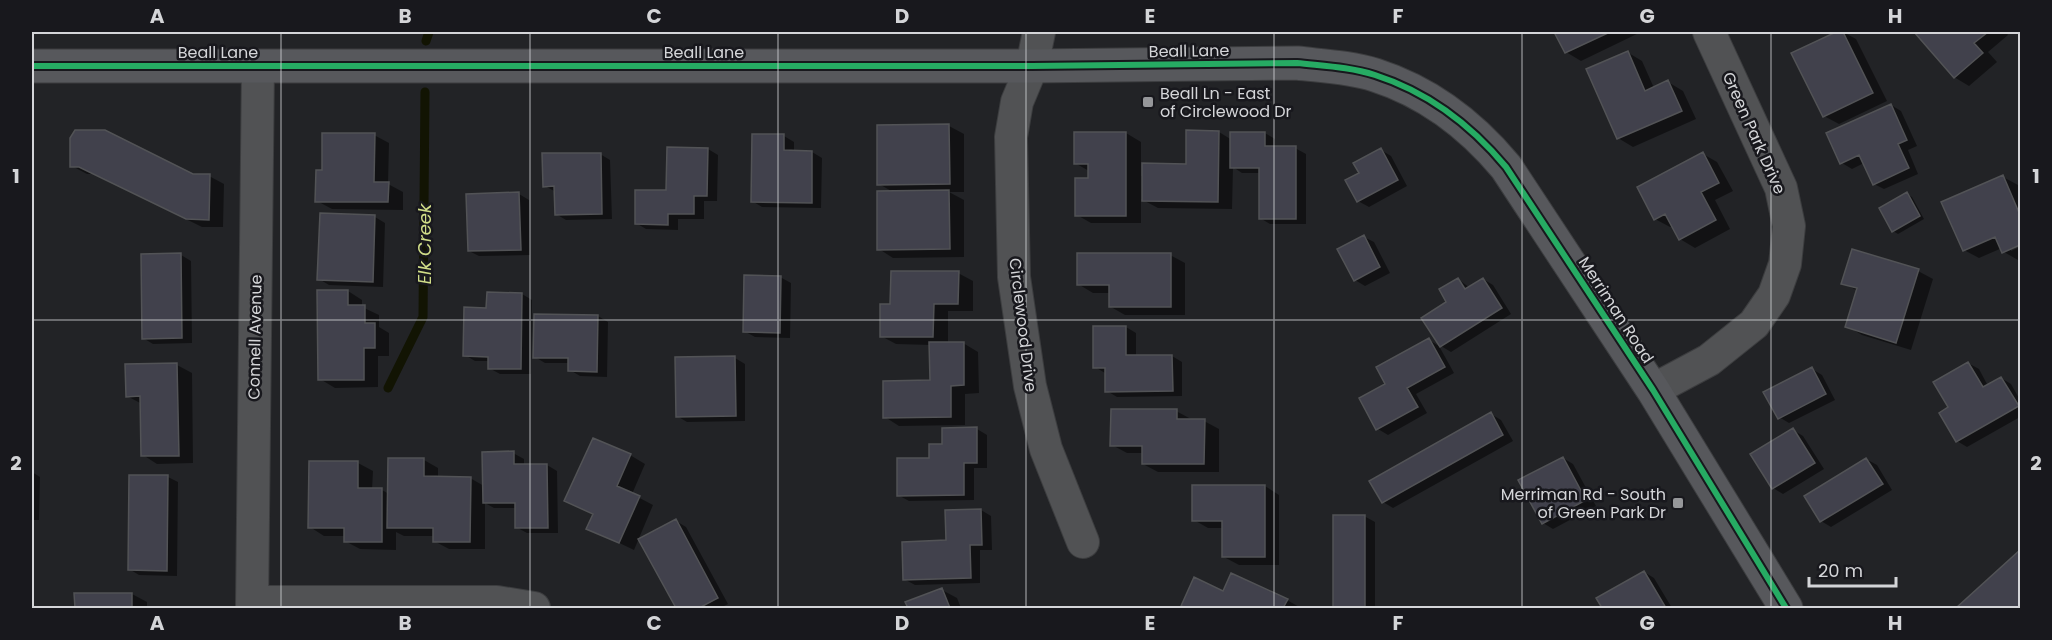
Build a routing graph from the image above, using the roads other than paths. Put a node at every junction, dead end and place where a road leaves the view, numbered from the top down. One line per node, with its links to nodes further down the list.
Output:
1 (1039, 32): 5 (street, Circlewood Drive)
2 (1709, 32): 7 (street, Green Park Drive)
3 (32, 66): 4 (street, Beall Lane)
4 (258, 66): 5 (street, Beall Lane); 9 (street, Connell Avenue)
5 (1032, 66): 6 (street, Beall Lane); 8 (street, Circlewood Drive)
6 (1375, 75): 7 (street, Merriman Road)
7 (1653, 390): 11 (street, Merriman Road)
8 (1083, 542)
9 (252, 605): 10 (street)
10 (534, 609)
11 (1786, 609)

